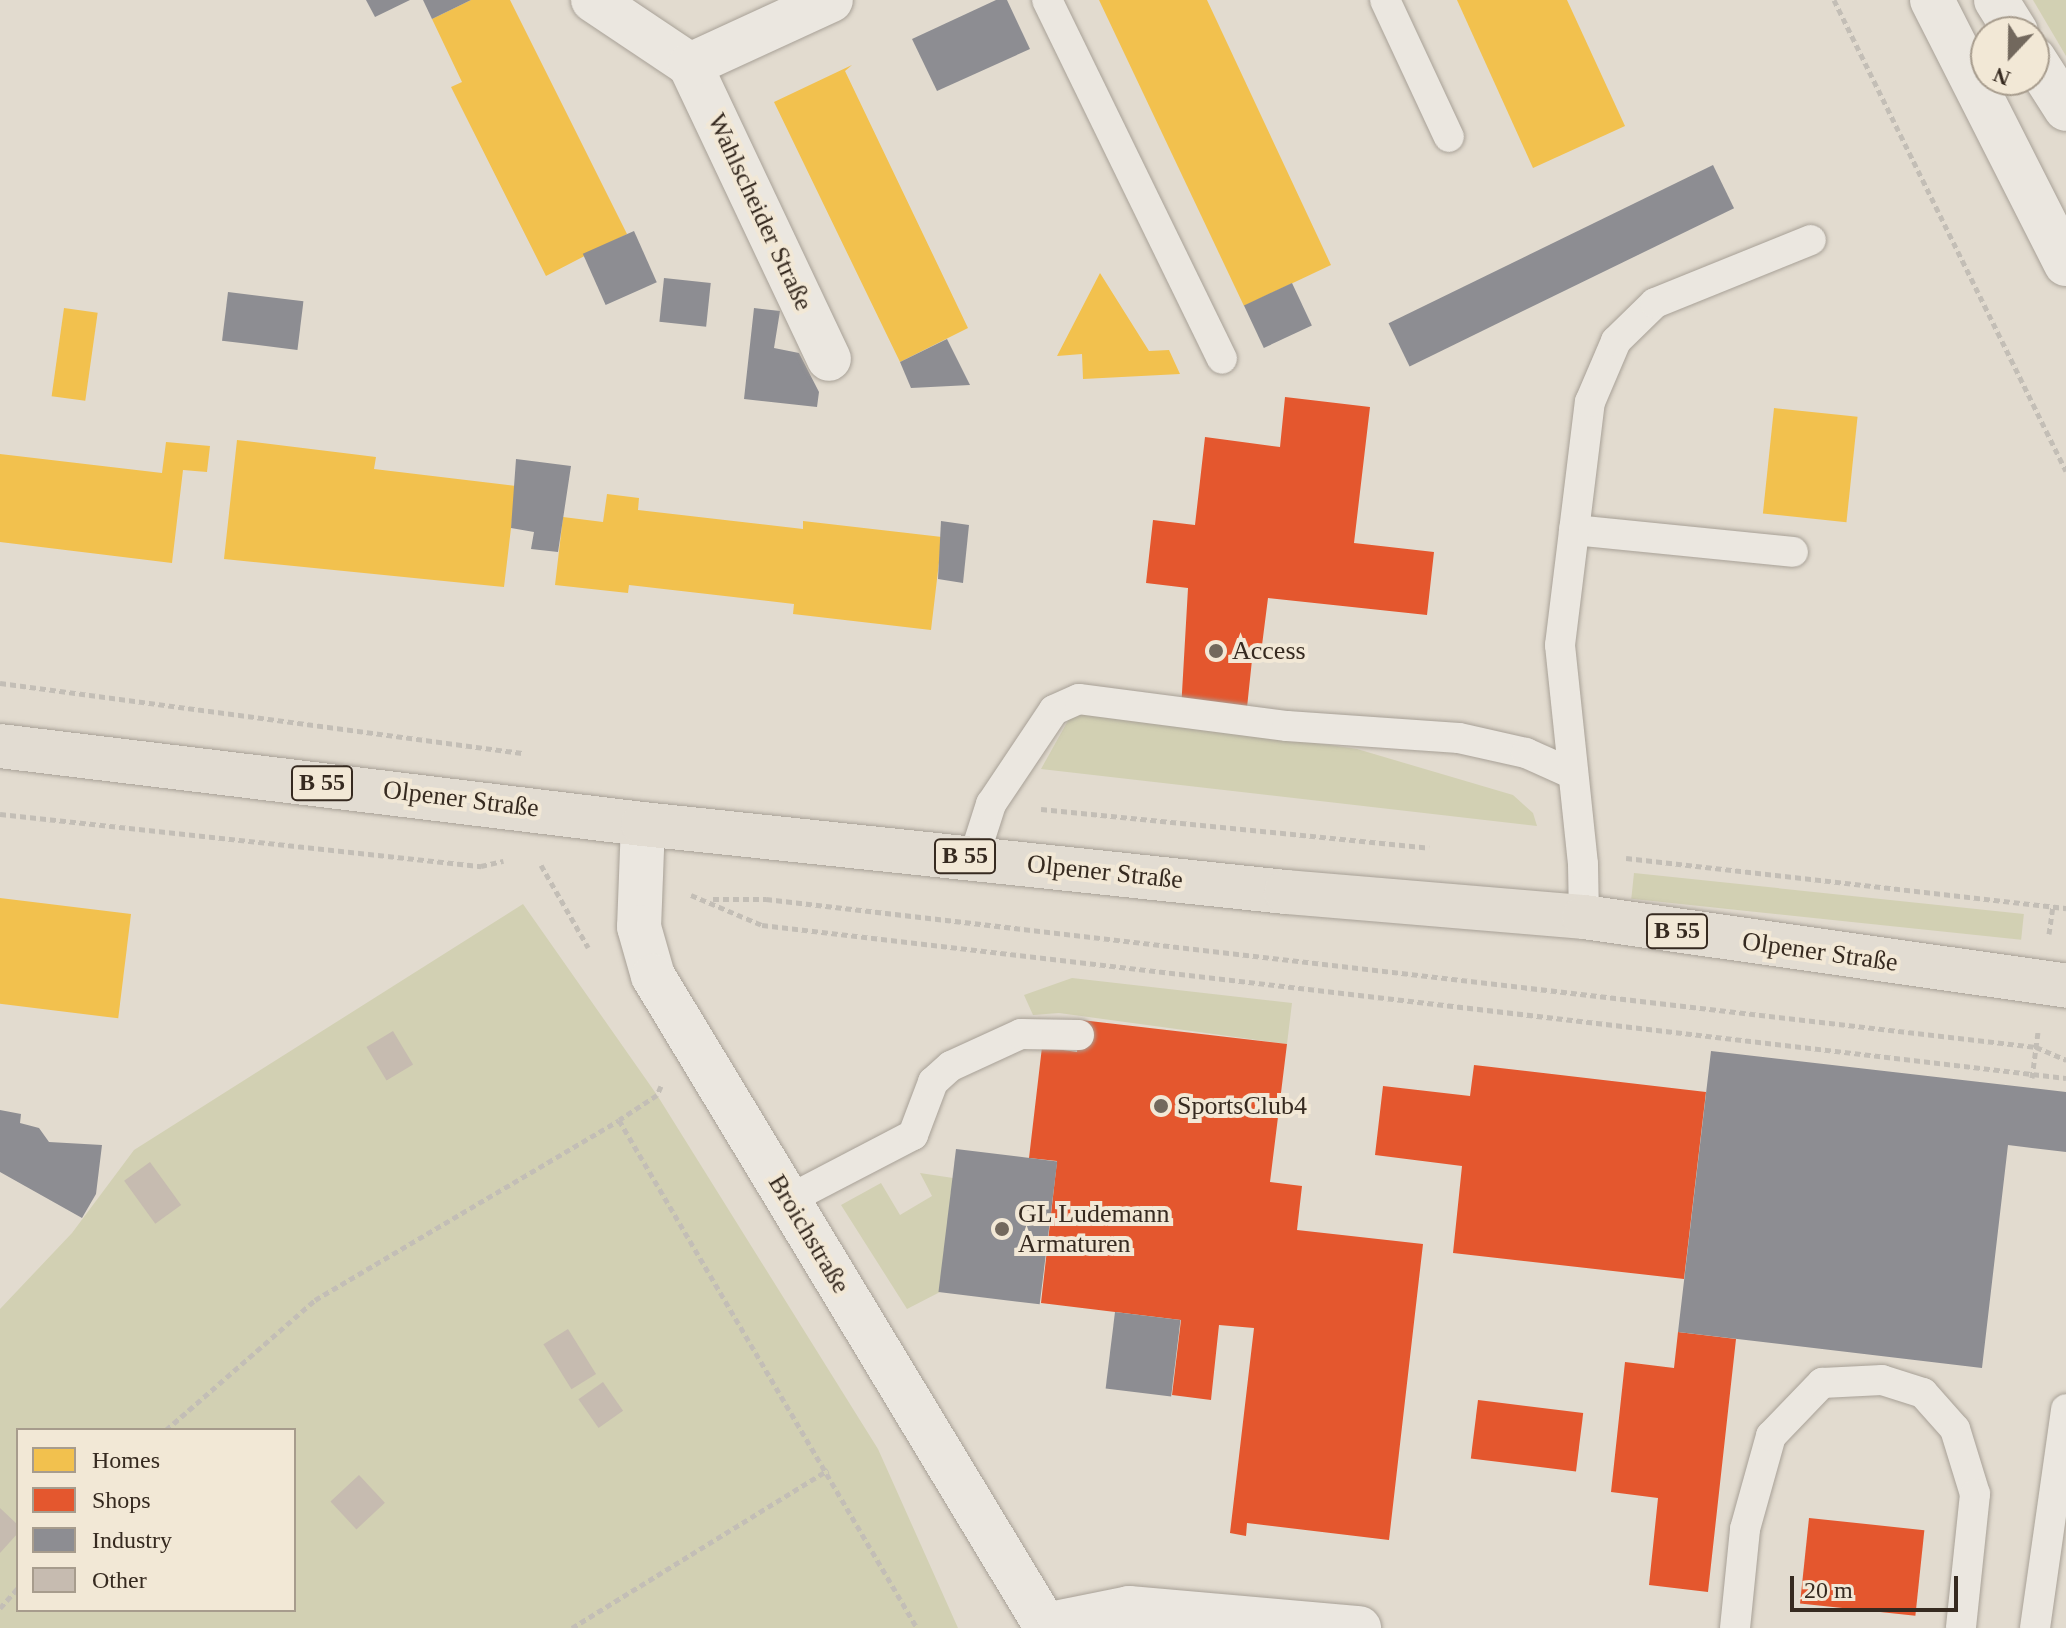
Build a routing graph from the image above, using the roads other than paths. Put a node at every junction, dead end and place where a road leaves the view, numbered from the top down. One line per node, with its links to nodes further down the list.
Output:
1 (593, 0): 6 (street)
2 (831, 0): 6 (street)
3 (1047, 0): 13 (lane)
4 (1385, 0): 9 (lane)
5 (1932, 0): 11 (street)
6 (690, 65): 12 (street, Wahlscheider Straße)
7 (2050, 84): 8 (street)
8 (2066, 109)
9 (1449, 137)
10 (1811, 240): 14 (lane)
11 (2066, 264)
12 (829, 359)
13 (1222, 359)
14 (1574, 530): 15 (lane); 17 (lane)
15 (1793, 552)
16 (0, 746): 18 (main road, Olpener Straße / B 55)
17 (1573, 774): 19 (lane); 20 (lane)
18 (643, 824): 19 (main road, Olpener Straße / B 55); 23 (street, Broichstraße)
19 (974, 857): 20 (main road, Olpener Straße / B 55)
20 (1584, 917): 21 (main road, Olpener Straße / B 55)
21 (2066, 986)
22 (1079, 1035): 23 (lane)
23 (788, 1200): 25 (street, Broichstraße)
24 (2066, 1409): 29 (lane)
25 (1046, 1627): 26 (street, Broichstraße)
26 (1359, 1628)
27 (1735, 1628): 28 (lane)
28 (1961, 1628)
29 (2035, 1628)

